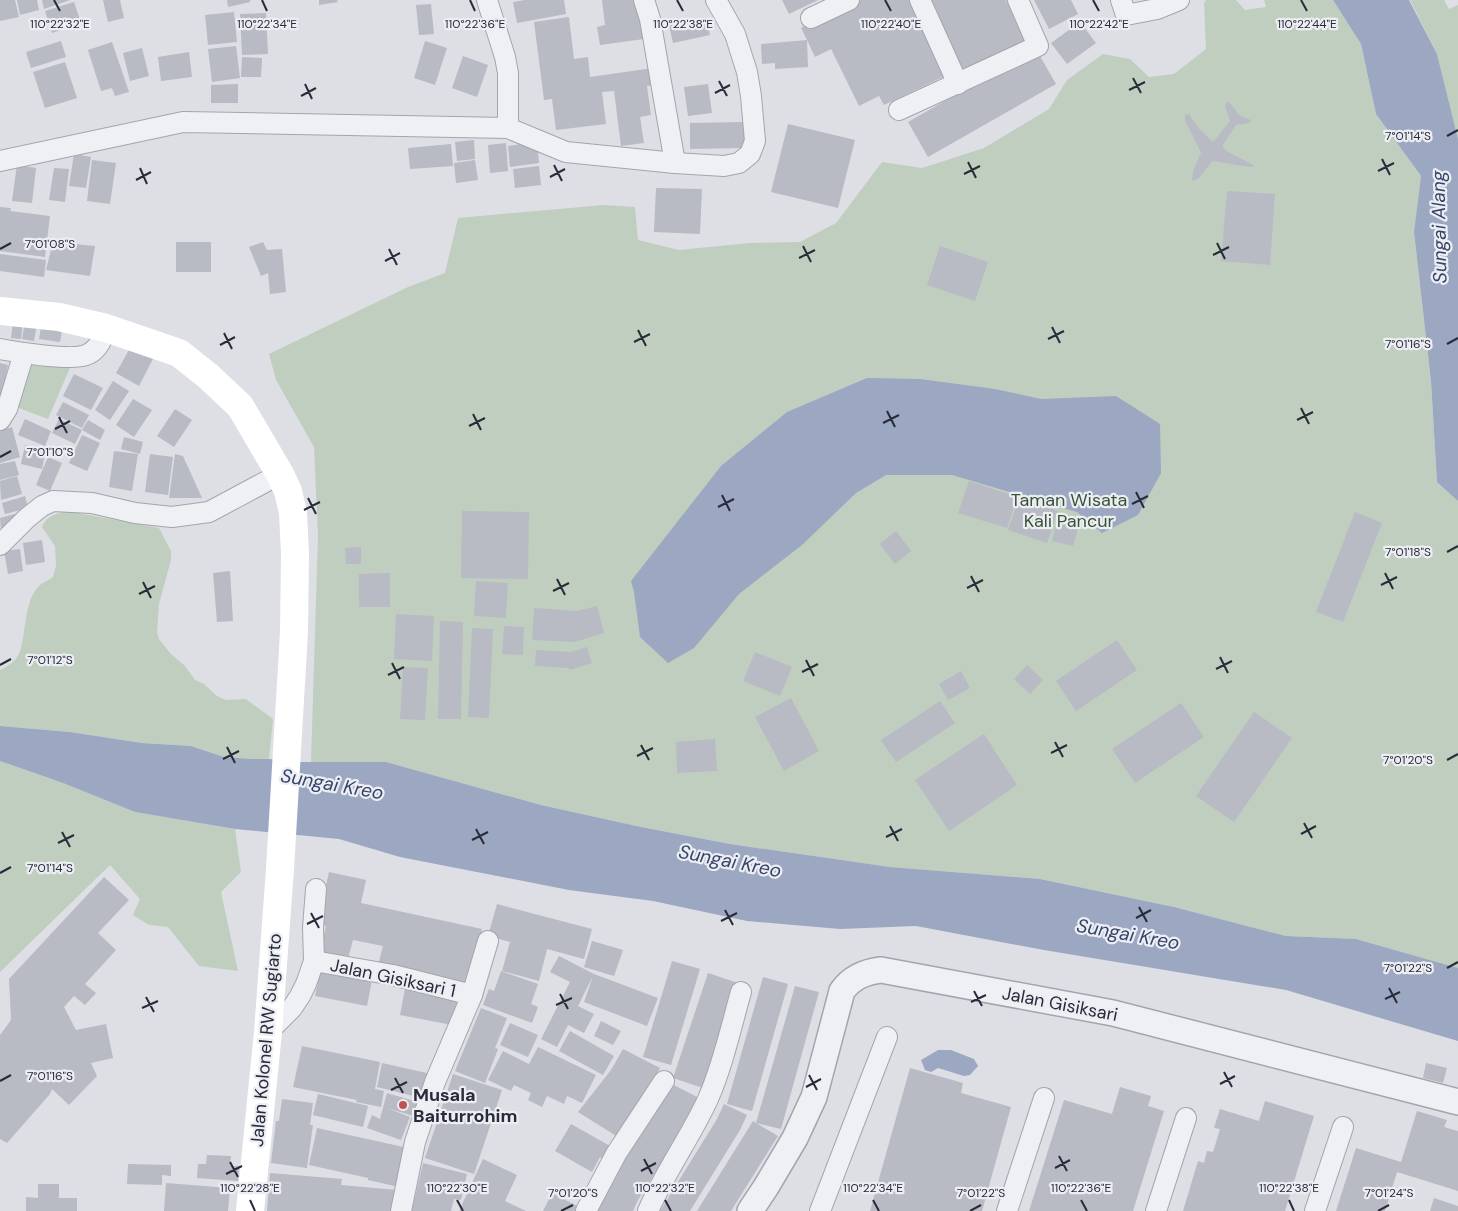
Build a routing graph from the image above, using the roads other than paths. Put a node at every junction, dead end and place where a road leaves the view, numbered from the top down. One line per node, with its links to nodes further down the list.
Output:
1 (487, 0): 12 (street)
2 (644, 0): 14 (street)
3 (716, 0): 14 (street)
4 (850, 0): 9 (street)
5 (920, 0): 10 (street)
6 (1018, 0): 10 (street)
7 (1179, 0): 8 (street)
8 (1124, 8)
9 (811, 18)
10 (958, 84): 11 (street)
11 (899, 110)
12 (508, 128): 13 (street); 14 (street)
13 (0, 161)
14 (675, 163)
15 (0, 311): 16 (main road, Jalan Kolonel RW Sugiarto)
16 (106, 328): 18 (street); 20 (main road, Jalan Kolonel RW Sugiarto)
17 (0, 349): 18 (street)
18 (24, 353): 19 (street)
19 (0, 420)
20 (280, 474): 21 (street); 27 (main road, Jalan Kolonel RW Sugiarto)
21 (0, 545)
22 (316, 889): 24 (street, Jalan Gisiksari 1)
23 (488, 941): 26 (street)
24 (314, 960): 26 (street, Jalan Gisiksari 1); 27 (street, Jalan Gisiksari 1)
25 (741, 992): 37 (street)
26 (472, 995): 35 (street)
27 (268, 1032): 34 (main road, Jalan Kolonel RW Sugiarto)
28 (887, 1037): 39 (street)
29 (664, 1081): 36 (street)
30 (1044, 1098): 40 (street)
31 (1458, 1102): 38 (street, Jalan Gisiksari)
32 (1186, 1118): 41 (street)
33 (1343, 1127): 42 (street)
34 (250, 1211)
35 (401, 1211)
36 (586, 1211)
37 (648, 1211)
38 (750, 1211)
39 (820, 1211)
40 (1007, 1211)
41 (1156, 1211)
42 (1315, 1211)

